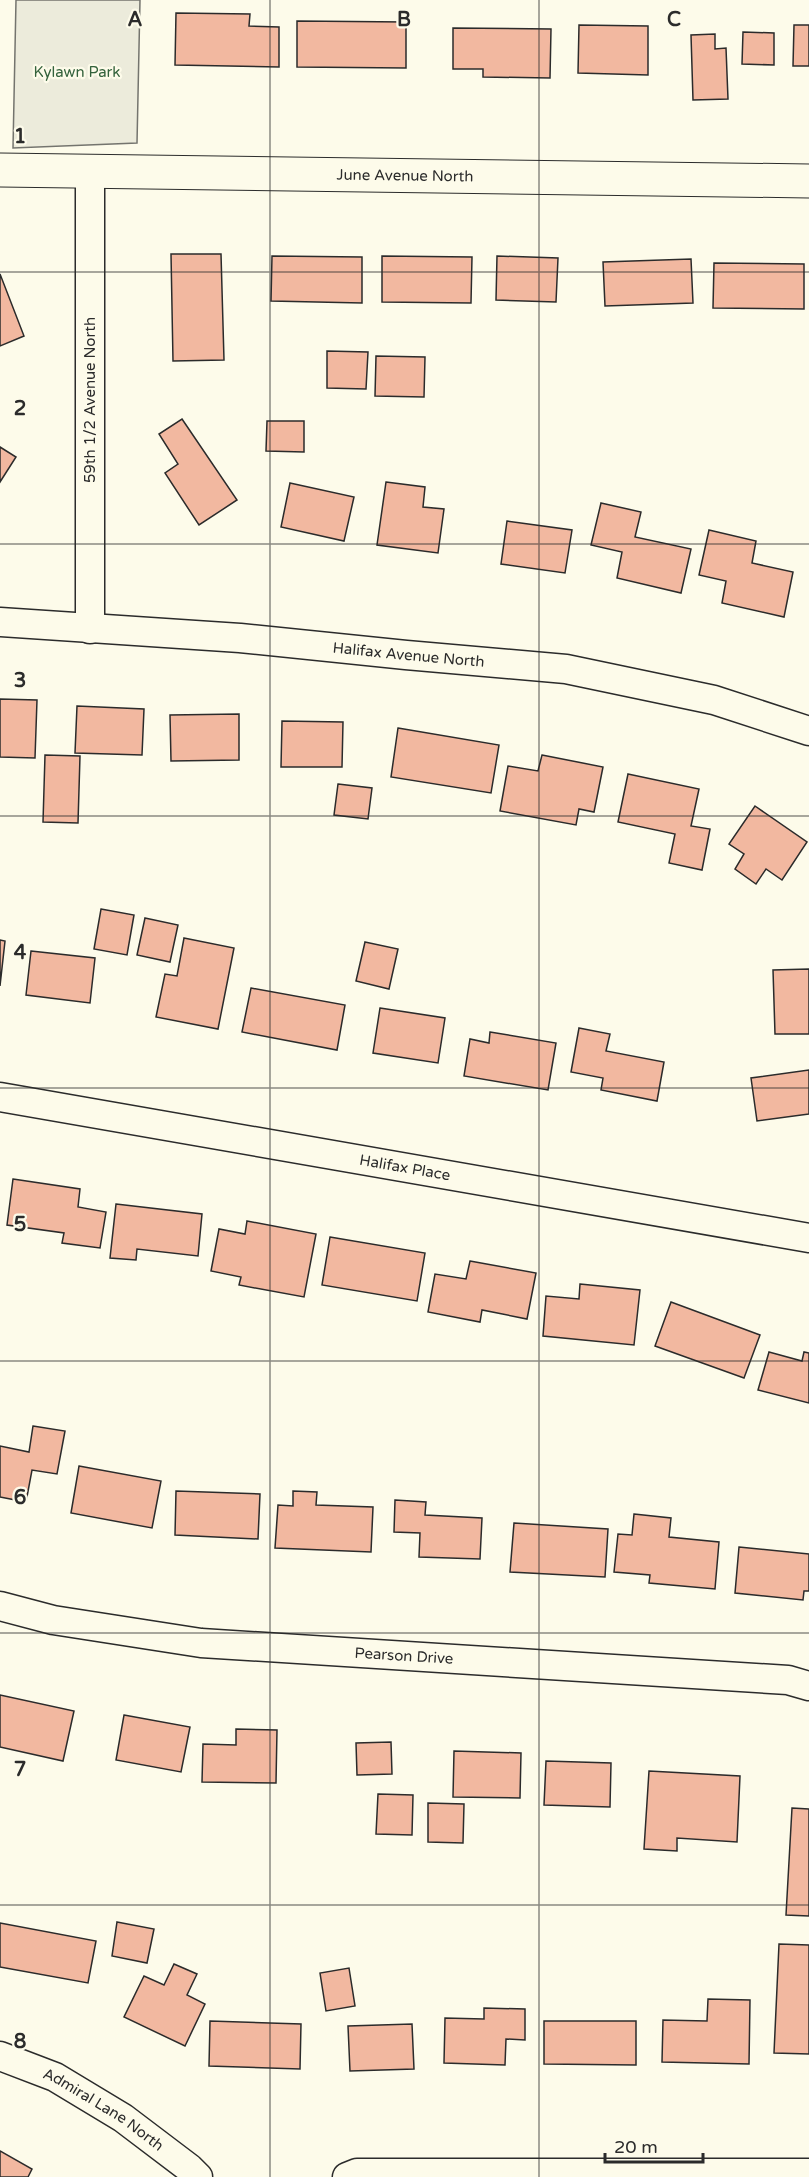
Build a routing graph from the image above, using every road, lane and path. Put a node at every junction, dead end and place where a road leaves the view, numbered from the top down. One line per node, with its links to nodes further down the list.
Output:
1 (0, 170): 2 (street, June Avenue North)
2 (90, 172): 3 (street, June Avenue North); 5 (street, 59th 1/2 Avenue North)
3 (809, 181)
4 (0, 622): 5 (street, Halifax Avenue North)
5 (90, 629): 6 (street, Halifax Avenue North)
6 (809, 731)
7 (0, 1097): 8 (street, Halifax Place)
8 (809, 1238)
9 (0, 1606): 10 (street, Pearson Drive)
10 (809, 1686)
11 (0, 2056): 13 (street, Admiral Lane North)
12 (809, 2174): 14 (street)
13 (198, 2177)
14 (347, 2177)

